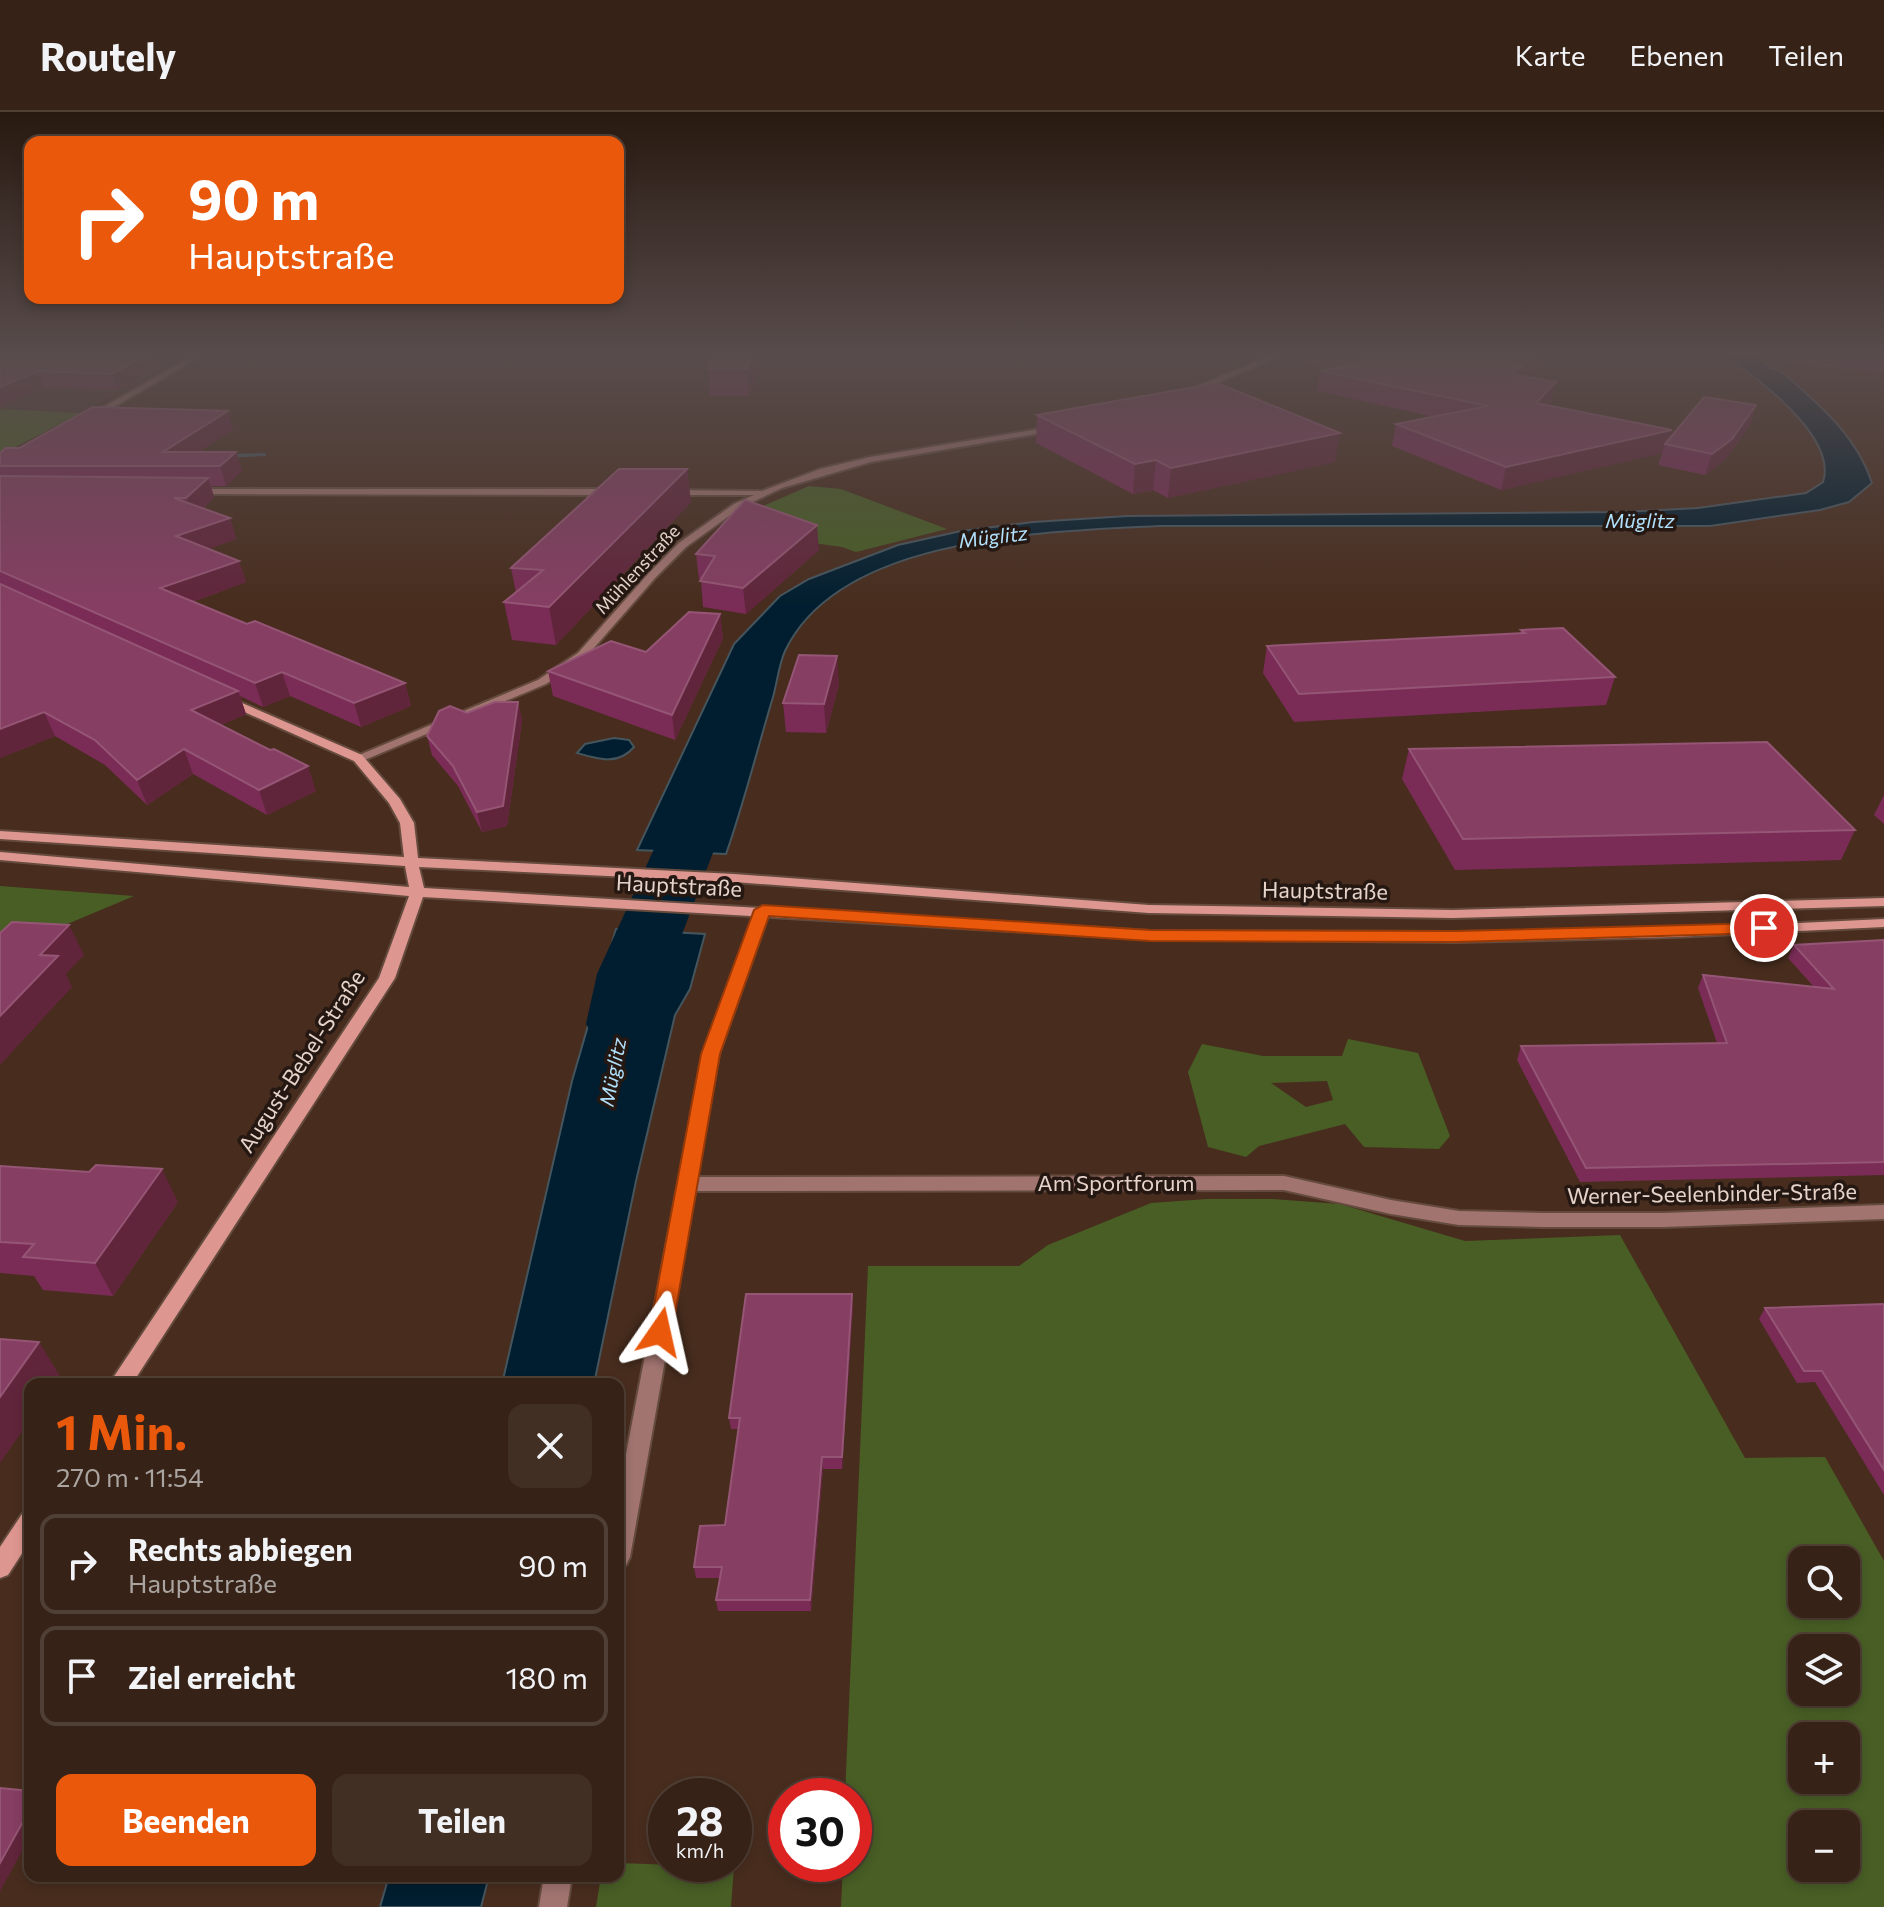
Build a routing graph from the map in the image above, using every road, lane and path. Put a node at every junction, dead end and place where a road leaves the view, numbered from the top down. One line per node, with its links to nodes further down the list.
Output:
1 (1000, 438): 5 (street, Mühlenstraße)
2 (189, 491): 3 (street)
3 (626, 492)
4 (657, 492): 5 (street)
5 (766, 492): 7 (street, Mühlenstraße)
6 (212, 693): 7 (main road)
7 (358, 758): 10 (main road)
8 (0, 835): 10 (main road, Hauptstraße)
9 (0, 856): 11 (main road, Hauptstraße)
10 (411, 862): 11 (main road); 12 (main road, Hauptstraße)
11 (417, 892): 13 (main road, Hauptstraße); 18 (main road, August-Bebel-Straße)
12 (1884, 902)
13 (763, 910): 14 (main road, Hauptstraße); 15 (street)
14 (1884, 923)
15 (687, 1184): 17 (street, Am Sportforum); 19 (street)
16 (1884, 1212): 17 (street, Werner-Seelenbinder-Straße)
17 (1542, 1220)
18 (124, 1378)
19 (624, 1525)
20 (24, 1530): 21 (main road)
21 (0, 1567)
22 (557, 1882): 23 (street)
23 (553, 1907)

